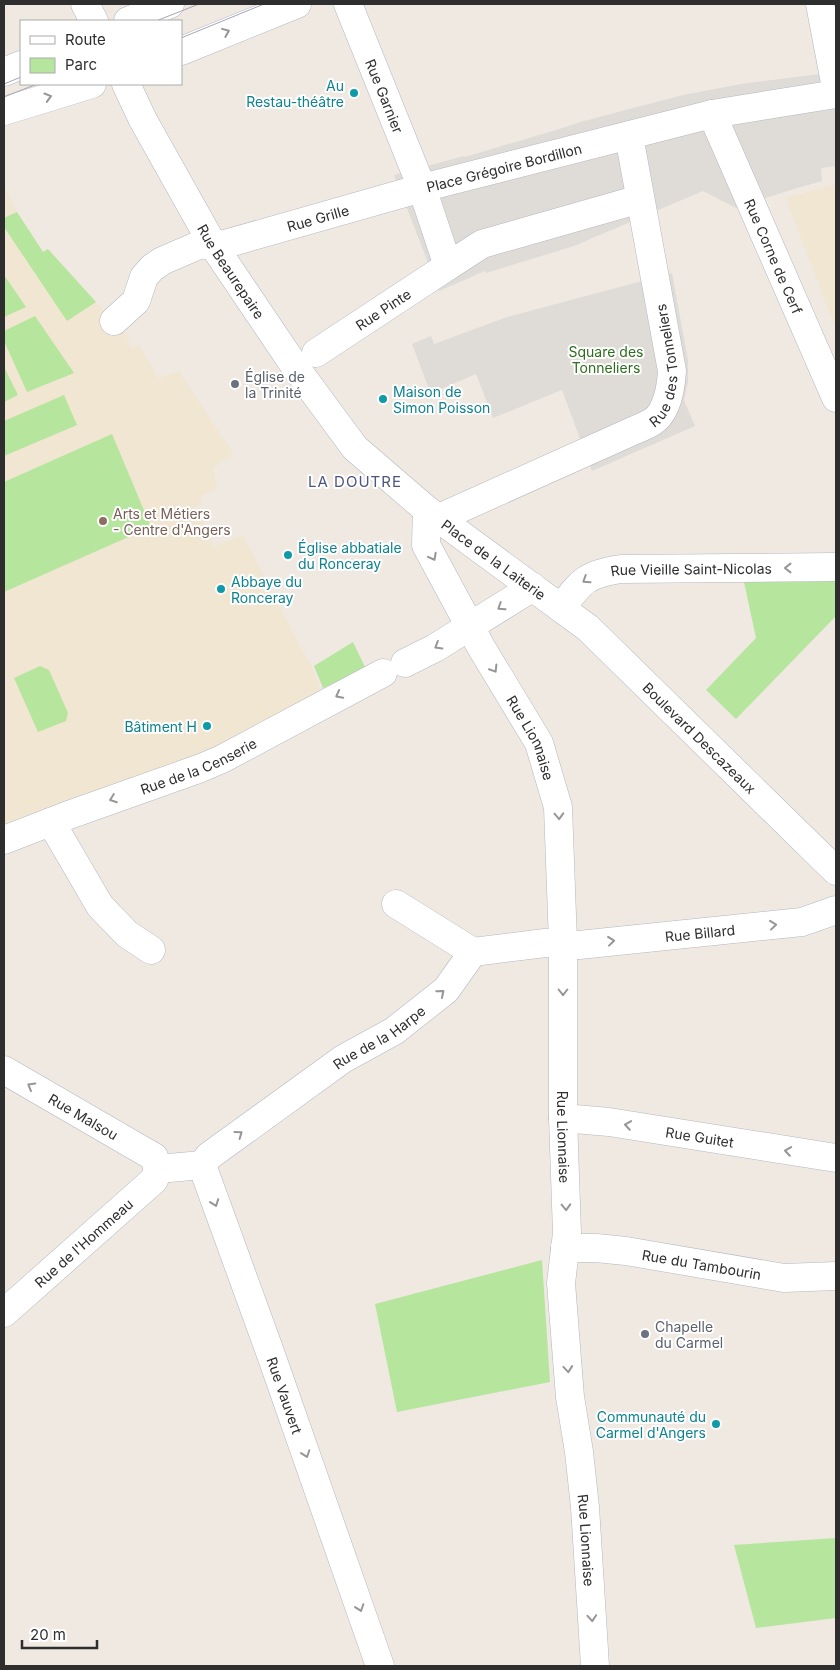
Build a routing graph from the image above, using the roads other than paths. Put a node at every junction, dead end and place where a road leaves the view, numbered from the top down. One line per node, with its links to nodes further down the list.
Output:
1 (85, 4): 6 (street)
2 (170, 4): 7 (street)
3 (297, 4): 8 (street, one-way to 3)
4 (348, 4): 18 (street, Rue Garnier)
5 (820, 4): 13 (street)
6 (93, 20)
7 (130, 20)
8 (182, 51)
9 (20, 64): 10 (street)
10 (4, 72)
11 (89, 85): 15 (street, one-way to 11)
12 (126, 85): 20 (street, Rue Beaurepaire)
13 (836, 88)
14 (836, 94): 16 (street, Place Grégoire Bordillon)
15 (4, 111)
16 (712, 114): 17 (street, Place Grégoire Bordillon); 24 (street, Rue Corne de Cerf)
17 (629, 136): 18 (street, Place Grégoire Bordillon); 19 (street, Rue des Tonneliers)
18 (422, 188): 20 (street, Rue Grille); 21 (street, Place Grégoire Bordillon)
19 (640, 199): 21 (street); 26 (street, Rue des Tonneliers)
20 (213, 245): 22 (street, Rue Grille); 25 (street, Rue Beaurepaire)
21 (448, 266): 23 (street, Rue Pinte)
22 (114, 322)
23 (316, 353)
24 (836, 398)
25 (355, 448): 26 (street, Place de la Laiterie)
26 (433, 514): 28 (street, Place de la Laiterie); 30 (street, Place de la Laiterie, one-way to 30)
27 (836, 567): 29 (street, Rue Vieille Saint-Nicolas, one-way to 29)
28 (533, 587): 29 (street, Place de la Laiterie); 30 (street, Rue de la Censerie, one-way to 30)
29 (561, 608): 33 (street, Boulevard Descazeaux)
30 (470, 627): 31 (street, Rue de la Censerie, one-way to 31); 36 (street, Rue Lionnaise, one-way to 36)
31 (51, 822): 32 (street, Rue de la Censerie); 37 (street)
32 (4, 840)
33 (836, 871)
34 (396, 904): 38 (street)
35 (836, 910): 36 (street, Rue Billard, one-way to 35)
36 (563, 944): 38 (street); 40 (street, Rue Lionnaise, one-way to 40)
37 (151, 950)
38 (473, 952): 42 (street, Rue de la Harpe, one-way to 38)
39 (4, 1070): 43 (street, Rue Malsou, one-way to 39)
40 (563, 1118): 41 (street, Rue Guitet, one-way to 40); 44 (street, Rue Lionnaise, one-way to 44)
41 (836, 1158)
42 (202, 1165): 43 (street); 47 (street, Rue Vauvert, one-way to 47)
43 (158, 1168): 46 (street, Rue de l'Hommeau)
44 (565, 1248): 45 (street, Rue du Tambourin); 48 (street, Rue Lionnaise, one-way to 48)
45 (836, 1276)
46 (8, 1298)
47 (380, 1666)
48 (595, 1666)

